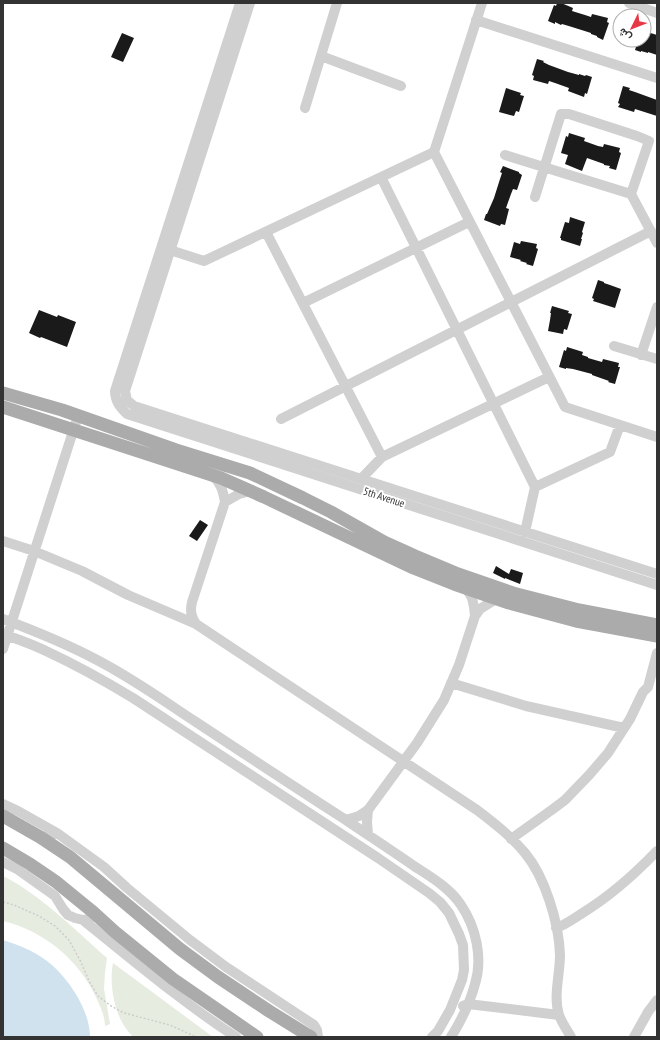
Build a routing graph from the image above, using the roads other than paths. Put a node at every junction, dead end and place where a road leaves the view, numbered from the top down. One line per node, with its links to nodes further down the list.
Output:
1 (240, 3): 51 (street, 5th Avenue)
2 (250, 3): 23 (street)
3 (337, 3): 8 (street)
4 (482, 3): 7 (street)
5 (629, 3): 6 (street)
6 (657, 13)
7 (476, 20): 9 (street); 12 (street)
8 (321, 56): 10 (street); 11 (street)
9 (657, 78)
10 (401, 86)
11 (305, 108)
12 (434, 152): 15 (street); 18 (street)
13 (505, 155): 14 (street)
14 (545, 166): 16 (street); 16 (street); 17 (street)
15 (381, 177): 20 (street); 22 (street)
16 (631, 194): 19 (street)
17 (535, 197)
18 (469, 222): 22 (street); 25 (street)
19 (651, 231): 21 (street); 25 (street)
20 (266, 232): 23 (street); 24 (street)
21 (657, 243)
22 (416, 248): 24 (street); 27 (street)
23 (170, 250): 43 (street, 5th Avenue)
24 (303, 303): 32 (street)
25 (511, 303): 27 (street); 31 (street)
26 (657, 307): 29 (street)
27 (457, 330): 32 (street); 34 (street)
28 (614, 346): 29 (street)
29 (641, 355): 30 (street)
30 (657, 359)
31 (549, 377): 34 (street); 38 (street)
32 (346, 386): 37 (street); 41 (street)
33 (3, 393): 36 (main road)
34 (494, 404): 41 (street); 44 (street)
35 (3, 407): 39 (main road)
36 (78, 416): 39 (street); 57 (main road)
37 (281, 419)
38 (620, 425): 40 (street); 44 (street)
39 (74, 430): 42 (main road); 49 (street)
40 (657, 436)
41 (382, 457): 43 (street)
42 (212, 475): 45 (main road); 46 (street)
43 (361, 479): 47 (street, 5th Avenue)
44 (535, 487): 47 (street)
45 (251, 491): 46 (street); 52 (main road)
46 (225, 502): 56 (street)
47 (525, 532): 50 (street, 5th Avenue)
48 (3, 542): 49 (street)
49 (34, 551): 55 (street); 56 (street)
50 (657, 574)
51 (657, 585)
52 (466, 588): 53 (main road); 54 (street)
53 (496, 599): 54 (street); 59 (main road)
54 (475, 616): 62 (street)
55 (7, 620): 58 (street); 68 (street)
56 (196, 624): 64 (street)
57 (657, 625)
58 (5, 635): 60 (street); 81 (street)
59 (657, 636)
60 (3, 649)
61 (657, 653): 63 (street)
62 (452, 683): 63 (street); 64 (street)
63 (624, 728): 72 (street)
64 (404, 761): 66 (street); 72 (street)
65 (3, 804): 69 (street)
66 (368, 810): 68 (street); 70 (street)
67 (3, 816): 71 (main road)
68 (346, 820): 70 (street)
69 (57, 832): 71 (street); 86 (street)
70 (368, 835): 80 (street)
71 (40, 837): 85 (main road)
72 (511, 839): 78 (street)
73 (3, 848): 76 (main road)
74 (657, 851): 78 (street)
75 (3, 862): 77 (street)
76 (99, 917): 77 (street); 84 (main road)
77 (83, 920): 83 (street)
78 (556, 928): 82 (street)
79 (657, 1000): 90 (street)
80 (468, 1004): 81 (street); 82 (street); 88 (street)
81 (450, 1010): 87 (street)
82 (559, 1015): 89 (street)
83 (236, 1037)
84 (257, 1037)
85 (311, 1037)
86 (318, 1037)
87 (432, 1037)
88 (451, 1037)
89 (571, 1037)
90 (634, 1037)

